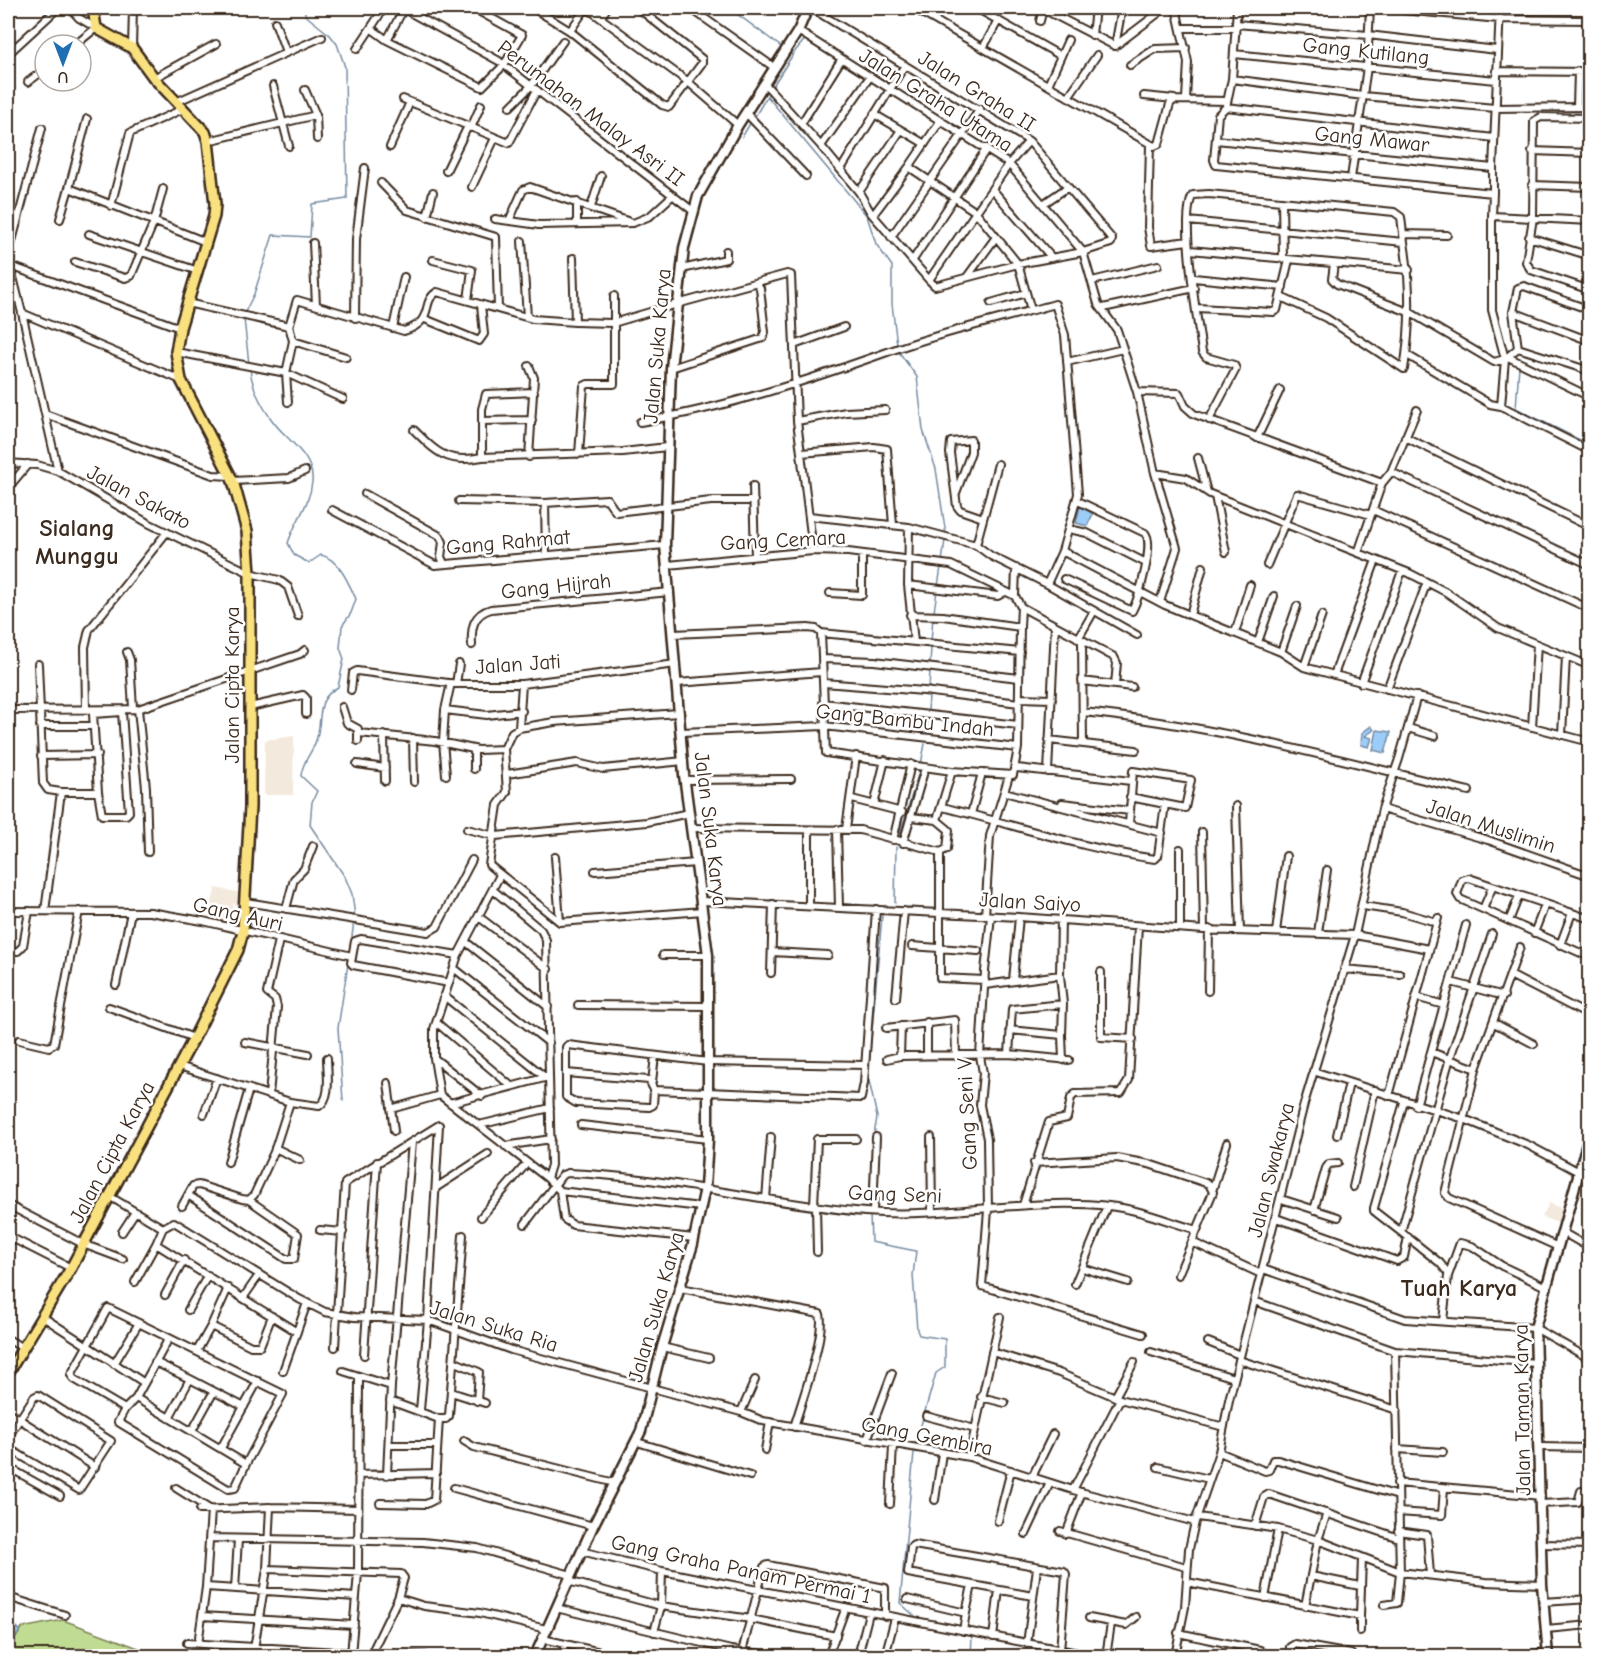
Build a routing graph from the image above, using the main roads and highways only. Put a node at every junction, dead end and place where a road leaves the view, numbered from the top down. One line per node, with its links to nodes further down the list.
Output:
1 (93, 8): 4 (main road, Jalan Cipta Karya)
2 (810, 8): 6 (main road, Jalan Suka Karya)
3 (1590, 1134): 5 (main road, Jalan Taman Karya)
4 (8, 1373)
5 (1548, 1654)
6 (535, 1656)

